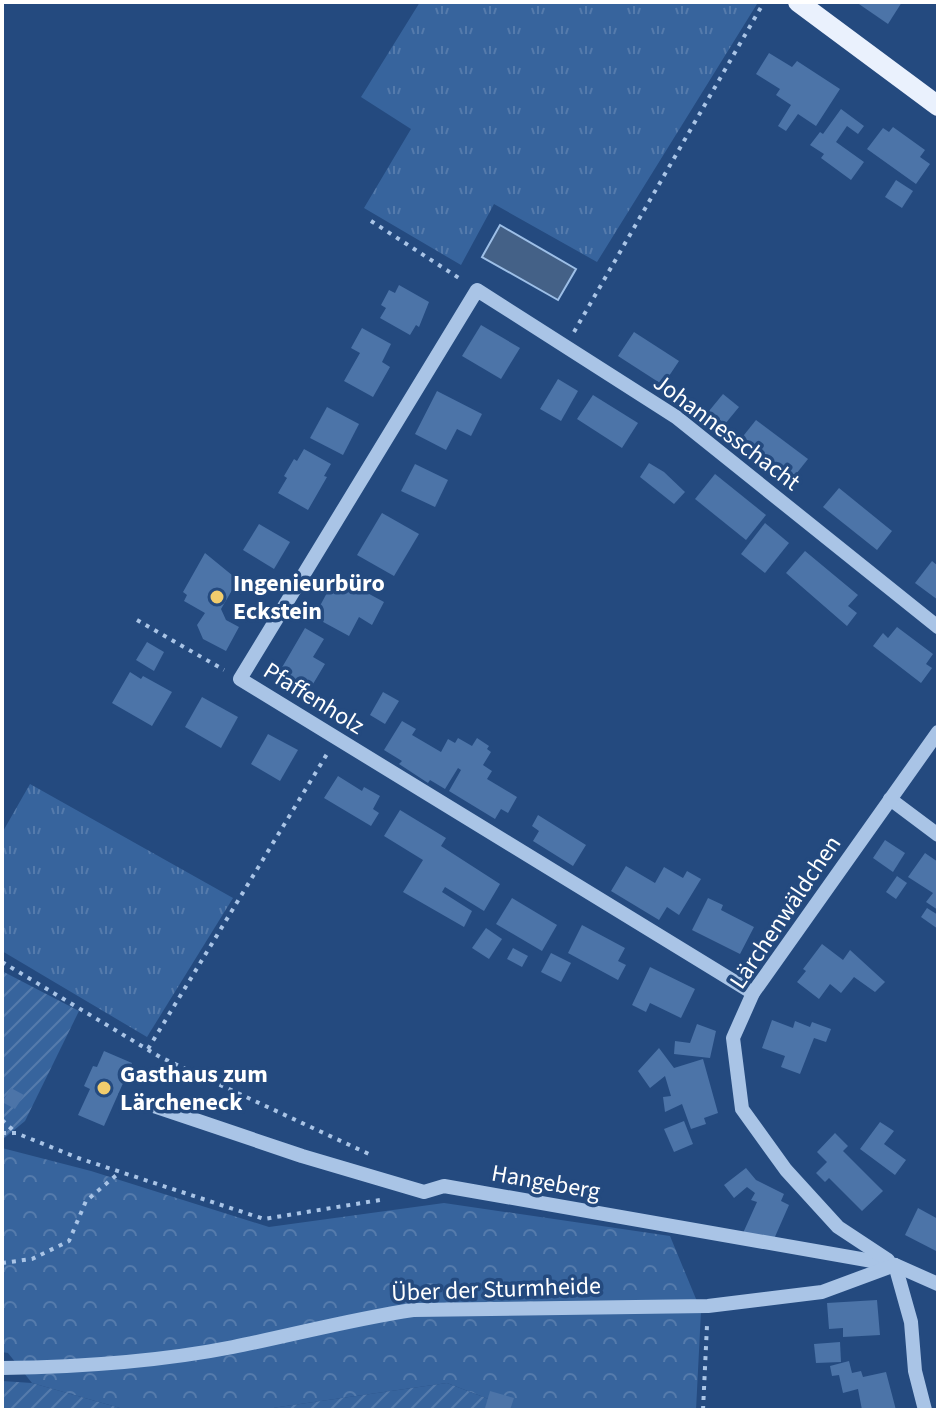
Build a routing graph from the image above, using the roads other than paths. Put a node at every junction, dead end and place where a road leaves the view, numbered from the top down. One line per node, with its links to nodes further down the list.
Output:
1 (798, 2): 2 (main road)
2 (938, 106)
3 (477, 290): 4 (street, Johannesschacht); 8 (street, Pfaffenholz)
4 (938, 627)
5 (938, 732): 6 (street, Lärchenwäldchen)
6 (890, 799): 7 (street); 8 (street, Lärchenwäldchen)
7 (938, 835)
8 (753, 993): 10 (street, Lärchenwäldchen)
9 (154, 1106): 10 (street, Hangeberg)
10 (895, 1265): 11 (street, Hangeberg); 12 (street, Über der Sturmheide); 13 (street)
11 (938, 1284)
12 (2, 1368)
13 (925, 1410)

